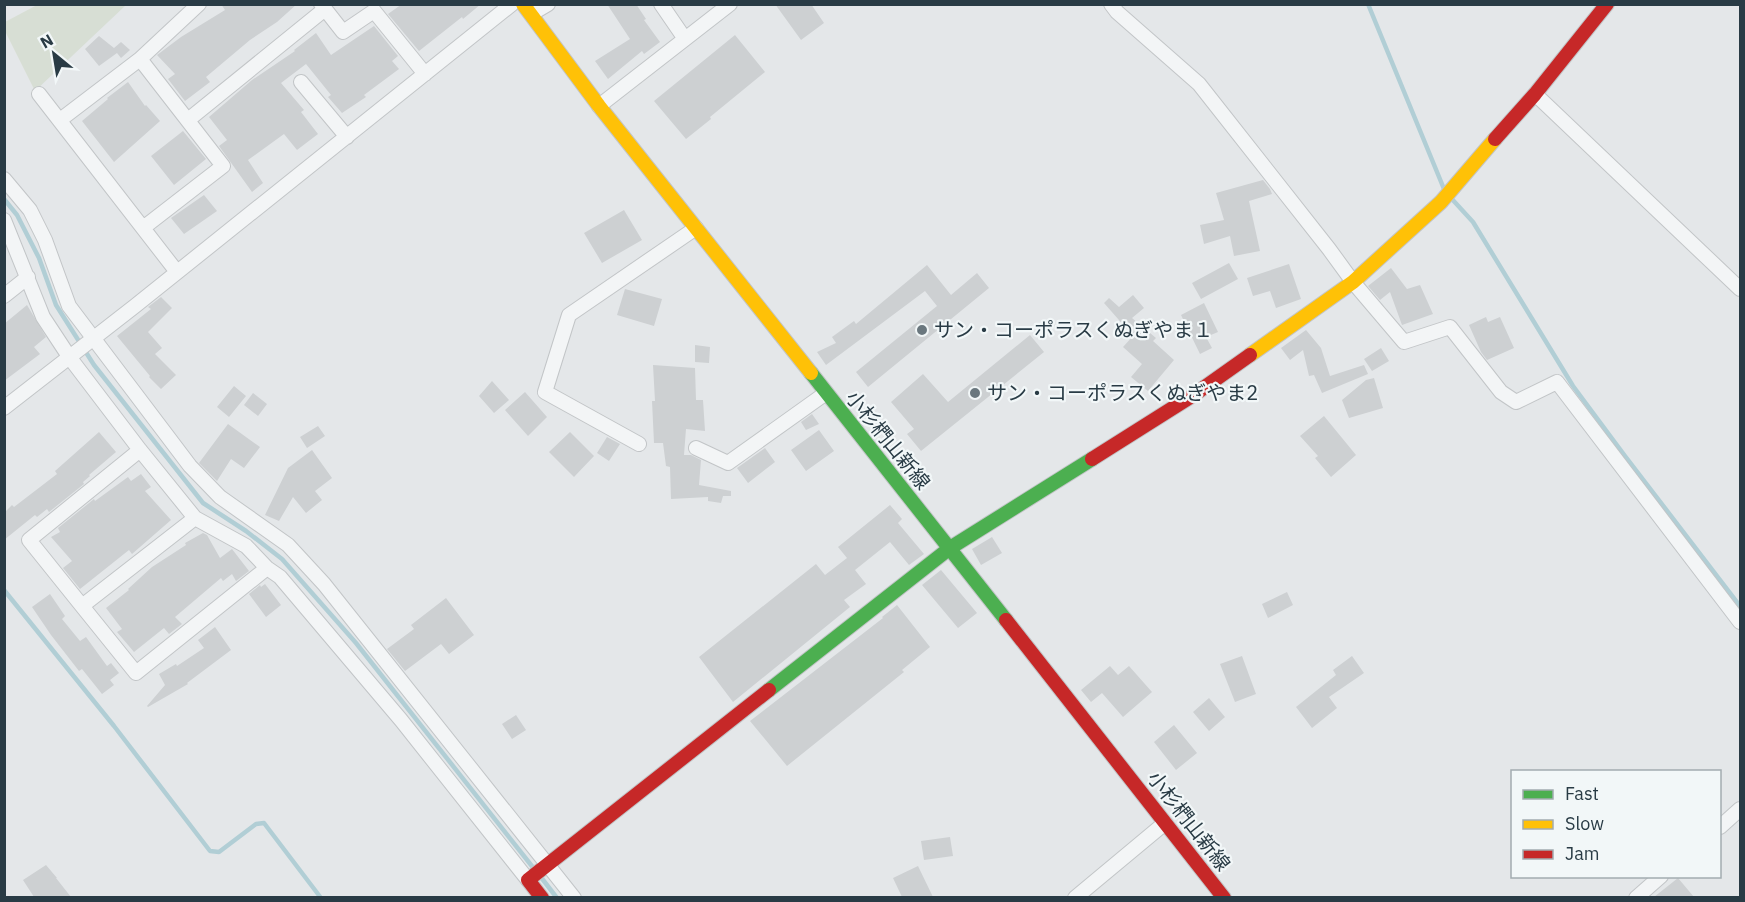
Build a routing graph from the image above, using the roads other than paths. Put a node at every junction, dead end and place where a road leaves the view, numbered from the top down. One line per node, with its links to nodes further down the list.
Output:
1 (199, 4): 11 (street)
2 (512, 4): 12 (street)
3 (548, 4): 9 (street)
4 (661, 4): 10 (street)
5 (730, 4): 10 (street)
6 (1111, 4): 26 (street)
7 (1607, 4): 15 (street)
8 (323, 7): 12 (street); 18 (street)
9 (527, 9): 16 (street, 小杉椚山新線)
10 (685, 39): 16 (street)
11 (140, 59): 17 (street); 18 (street)
12 (425, 74): 19 (street)
13 (301, 82): 19 (street)
14 (39, 94): 17 (street)
15 (1535, 94): 26 (street); 27 (street)
16 (599, 106): 23 (street, 小杉椚山新線)
17 (60, 120): 22 (street)
18 (188, 120): 22 (street)
19 (346, 137): 24 (street)
20 (4, 178): 29 (street)
21 (4, 220): 25 (street)
22 (143, 228): 24 (street)
23 (696, 228): 31 (street, 小杉椚山新線); 33 (street)
24 (177, 273): 29 (street)
25 (28, 278): 28 (street); 30 (street)
26 (1353, 282): 37 (street); 40 (street)
27 (1740, 289)
28 (4, 296)
29 (94, 339): 30 (street); 44 (street)
30 (70, 358): 32 (street); 35 (street)
31 (826, 393): 34 (street); 37 (street, 小杉椚山新線)
32 (4, 408)
33 (639, 444)
34 (696, 448)
35 (140, 450): 36 (street); 39 (street)
36 (195, 518): 38 (street); 39 (street)
37 (950, 548): 42 (street, 小杉椚山新線); 44 (street)
38 (267, 568): 39 (street); 46 (street)
39 (82, 606)
40 (1740, 622)
41 (1740, 809): 43 (street)
42 (1165, 823): 49 (street); 50 (street, 小杉椚山新線)
43 (1721, 825)
44 (548, 865): 46 (street); 48 (street)
45 (1659, 878): 51 (street)
46 (528, 880): 47 (street)
47 (542, 897)
48 (574, 897)
49 (1075, 897)
50 (1224, 897)
51 (1636, 897)

